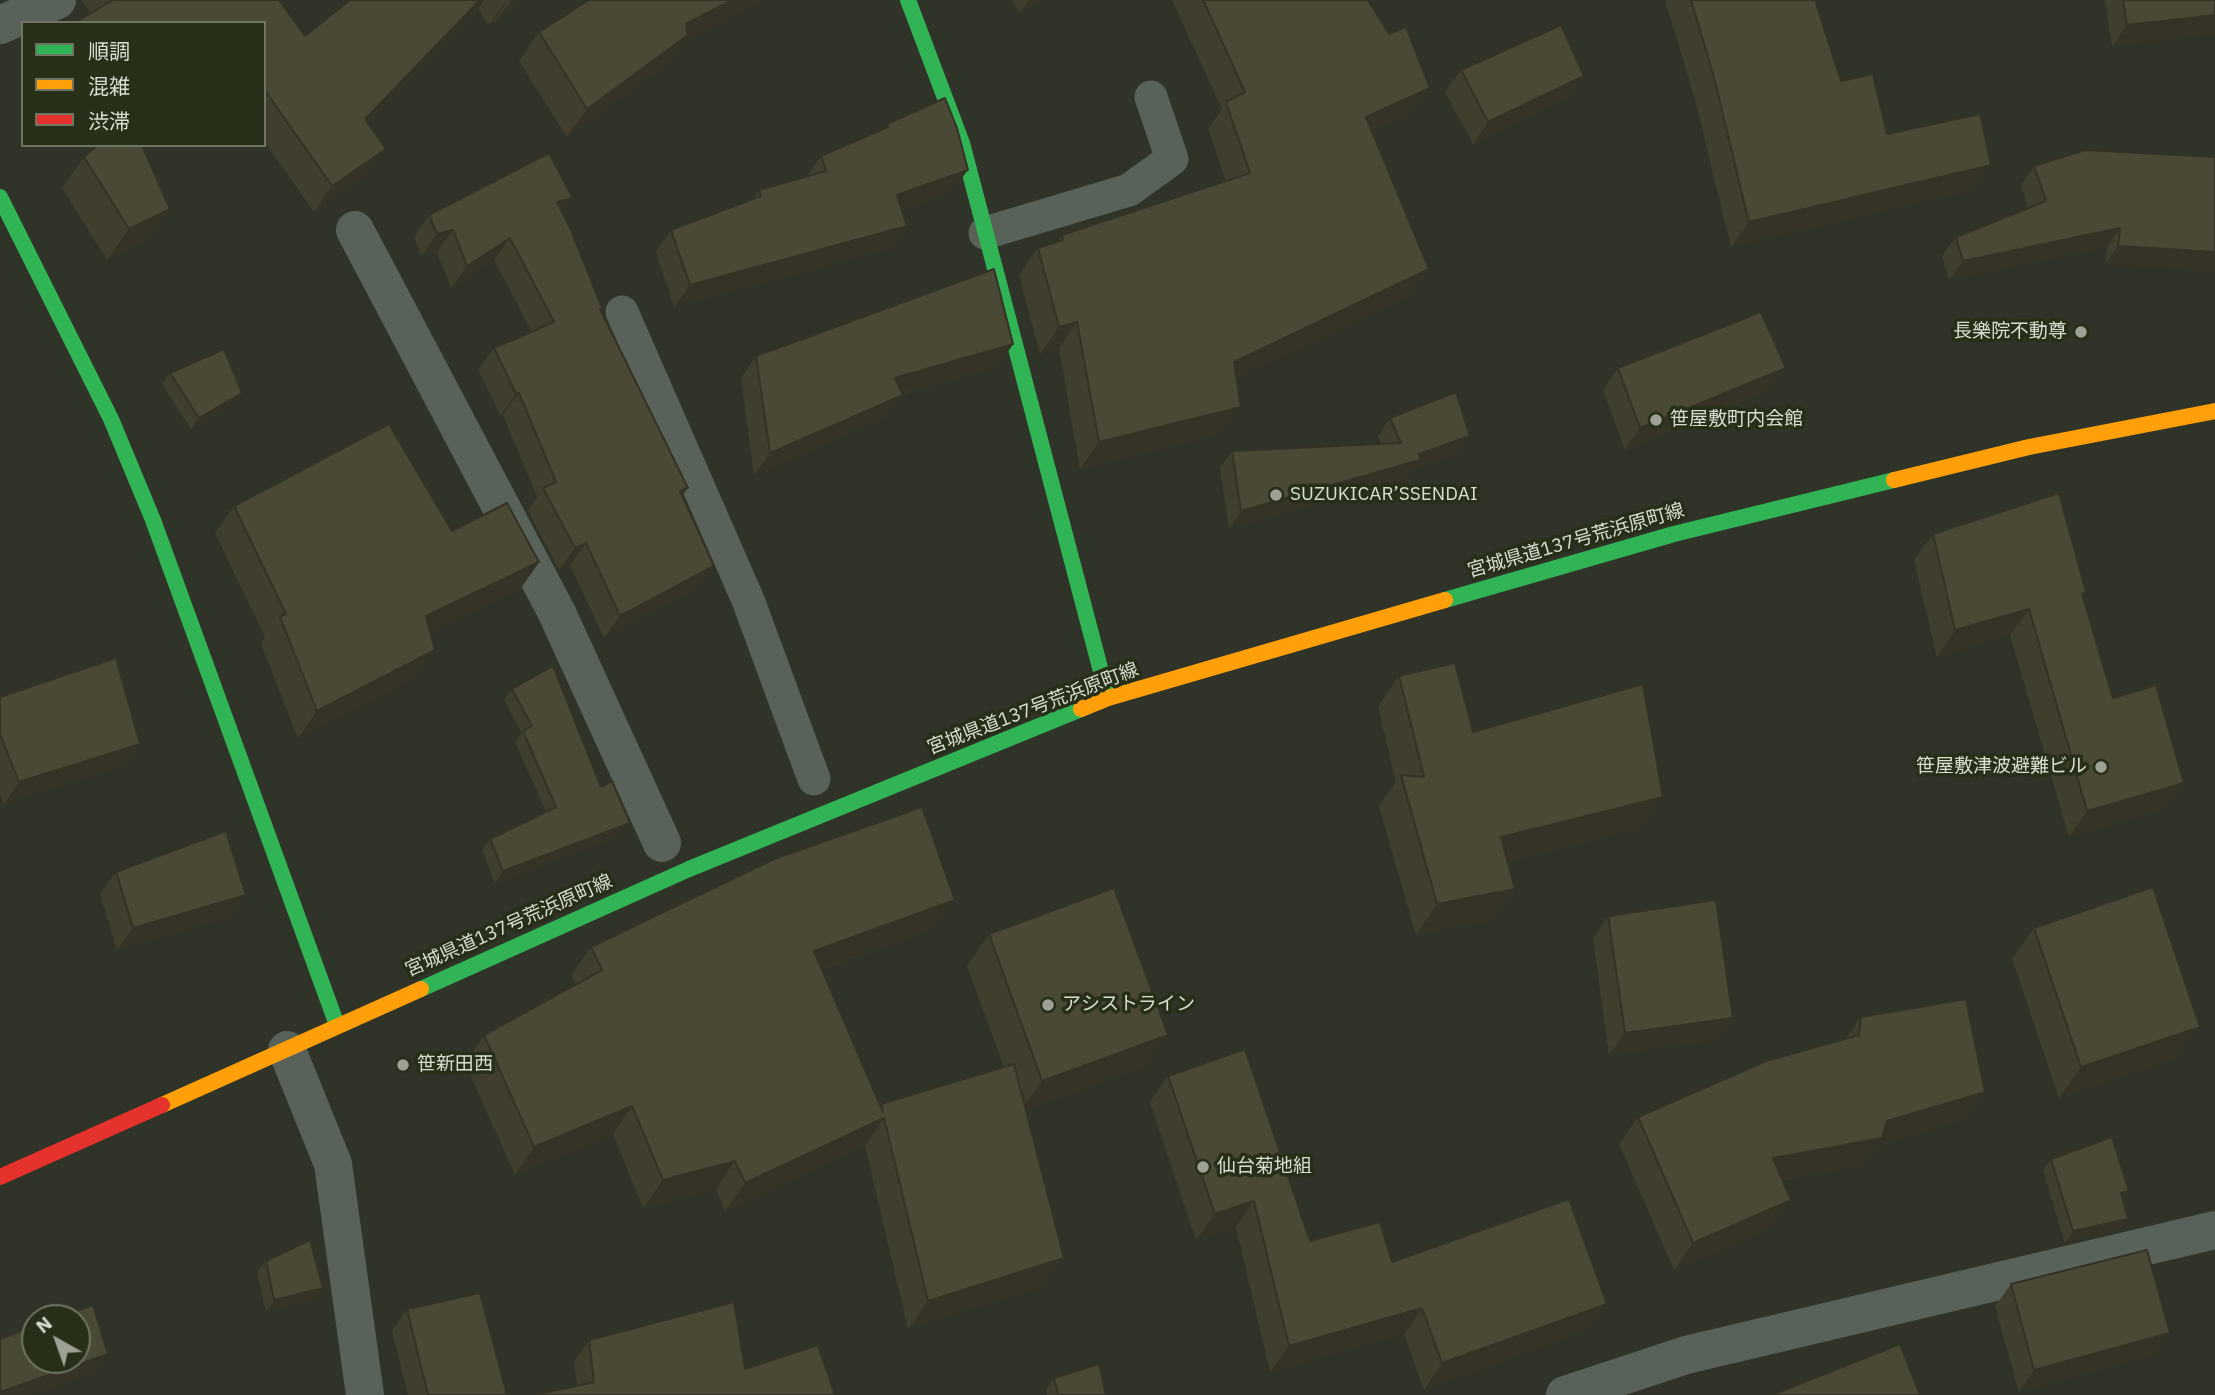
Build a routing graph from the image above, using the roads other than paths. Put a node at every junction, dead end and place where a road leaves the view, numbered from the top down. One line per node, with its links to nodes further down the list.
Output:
1 (57, 0): 3 (street)
2 (908, 0): 7 (main road)
3 (0, 25)
4 (1151, 97): 7 (lane)
5 (0, 197): 13 (main road)
6 (355, 230): 12 (street)
7 (985, 233): 10 (main road)
8 (622, 312): 11 (lane)
9 (2215, 411): 10 (main road, 宮城県道137号荒浜原町線)
10 (1108, 698): 13 (main road, 宮城県道137号荒浜原町線)
11 (814, 779)
12 (662, 843)
13 (337, 1025): 14 (main road, 宮城県道137号荒浜原町線)
14 (287, 1050): 15 (main road, 宮城県道137号荒浜原町線); 17 (street)
15 (0, 1177)
16 (2215, 1230): 18 (street)
17 (365, 1395)
18 (1565, 1395)

